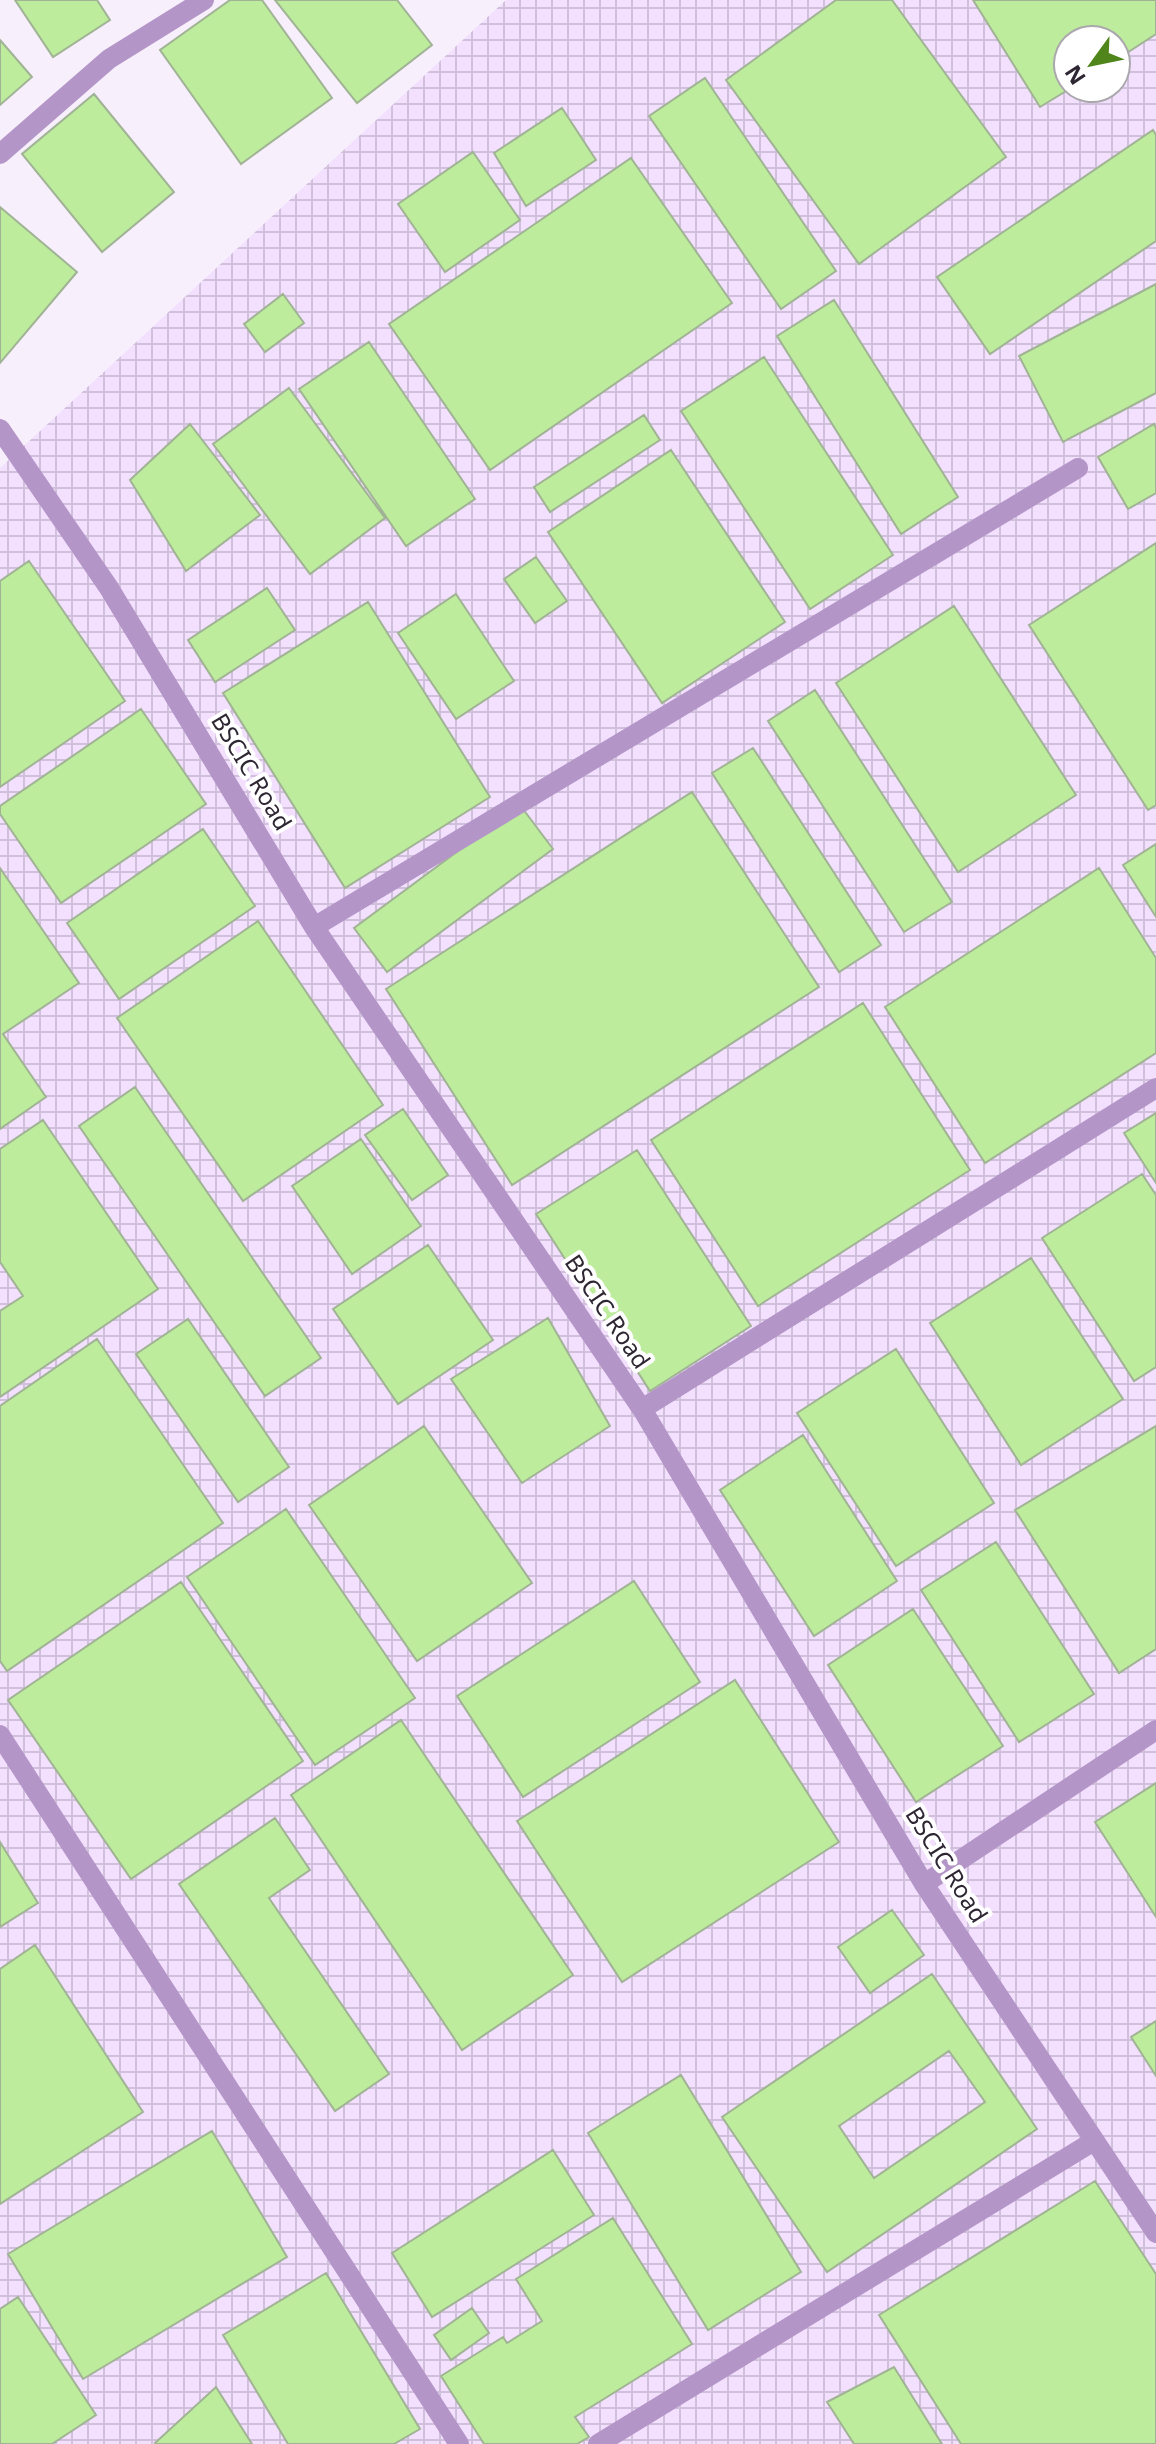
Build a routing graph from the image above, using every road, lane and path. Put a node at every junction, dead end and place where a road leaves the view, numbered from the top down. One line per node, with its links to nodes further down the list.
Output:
1 (204, 0): 2 (street)
2 (0, 154)
3 (0, 429): 5 (street, BSCIC Road)
4 (1078, 468): 5 (street)
5 (314, 927): 7 (street, BSCIC Road)
6 (1156, 1088): 7 (street)
7 (642, 1409): 10 (street, BSCIC Road)
8 (1156, 1730): 10 (street)
9 (0, 1735): 13 (street)
10 (924, 1884): 11 (street, BSCIC Road)
11 (1094, 2141): 12 (street, BSCIC Road); 14 (street)
12 (1156, 2233)
13 (459, 2444)
14 (598, 2444)

